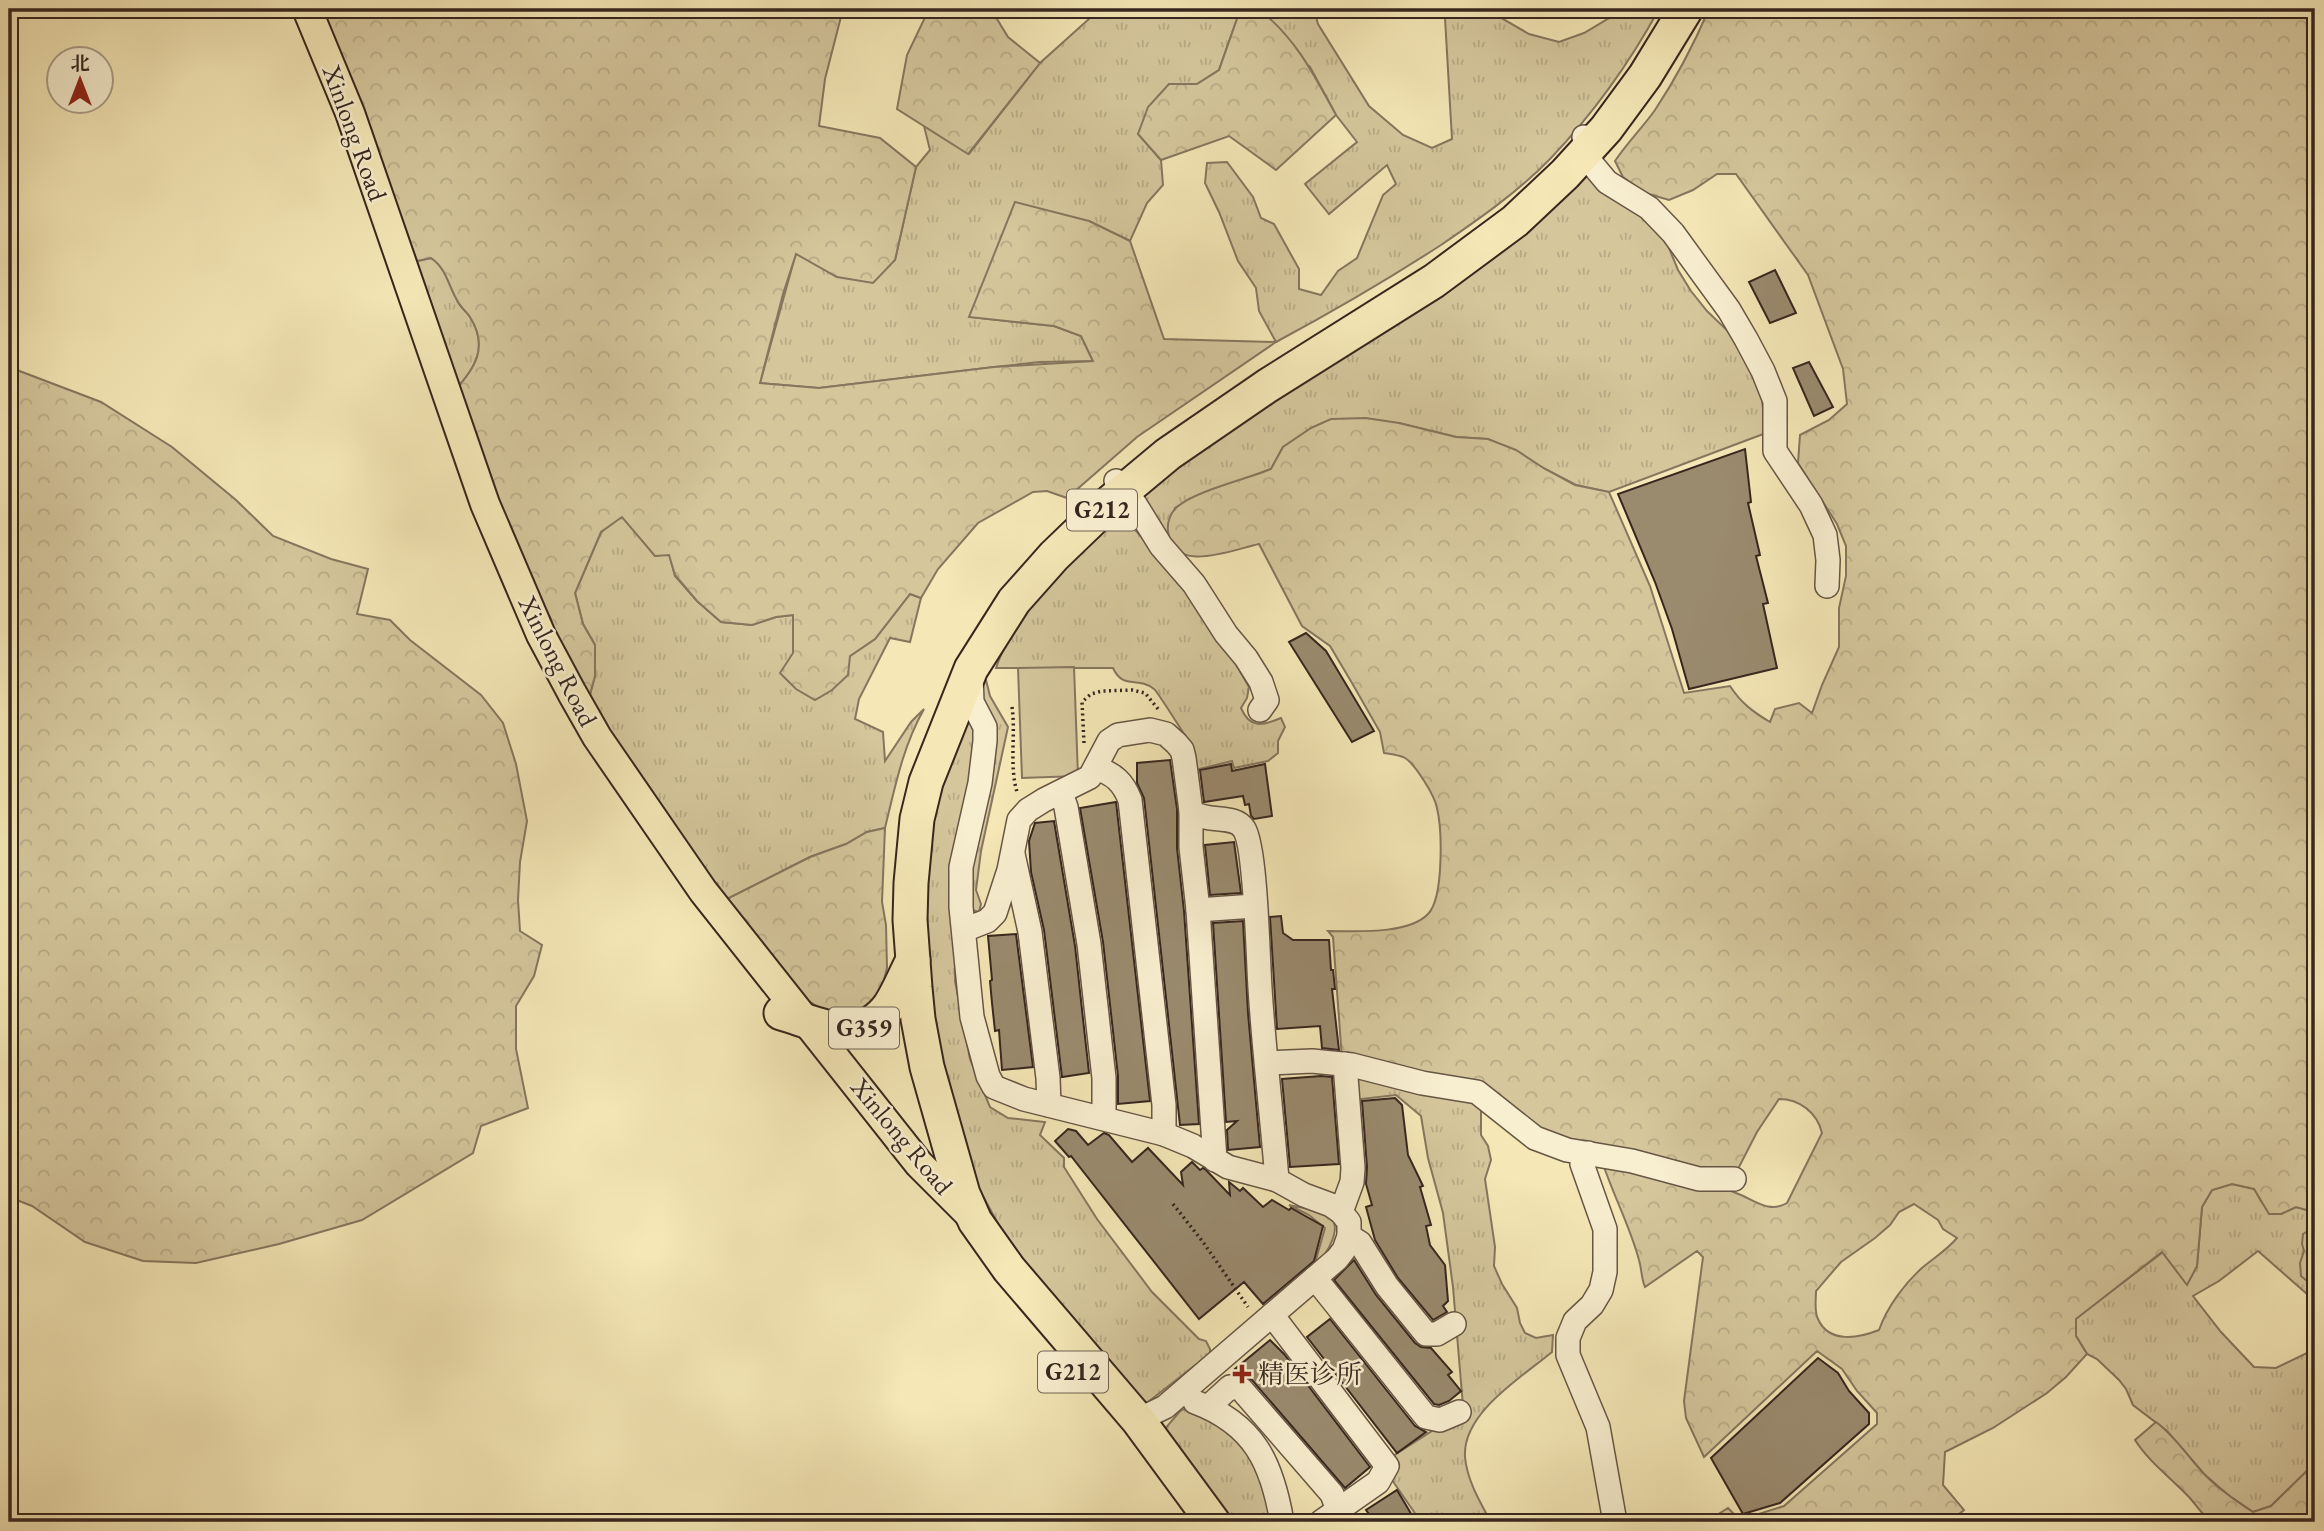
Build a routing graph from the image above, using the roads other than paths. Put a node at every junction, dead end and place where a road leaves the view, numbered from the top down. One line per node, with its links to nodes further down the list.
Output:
1 (291, 9): 18 (main road, Xinlong Road)
2 (307, 9): 18 (main road, Xinlong Road)
3 (1672, 9): 5 (highway, G212)
4 (1686, 9): 5 (highway, G212)
5 (1586, 143): 6 (highway, G212); 7 (street)
6 (1120, 486): 8 (highway, G212); 9 (street)
7 (1827, 586)
8 (967, 666): 16 (street); 17 (highway, G212)
9 (1260, 710)
10 (1096, 768): 11 (street); 12 (street); 23 (street)
11 (1061, 793): 13 (street); 22 (street)
12 (1191, 811): 14 (street); 15 (street)
13 (1012, 851): 16 (street); 21 (street)
14 (1254, 906): 15 (street); 19 (street)
15 (1198, 910): 25 (street)
16 (964, 930): 21 (street)
17 (908, 969): 18 (highway, G359); 28 (highway, G212)
18 (792, 1016): 28 (main road, Xinlong Road)
19 (1267, 1063): 20 (street); 27 (street)
20 (1345, 1064): 24 (street); 29 (street)
21 (1049, 1105): 22 (street)
22 (1104, 1118): 23 (street)
23 (1164, 1134): 25 (street)
24 (1588, 1153): 26 (street); 42 (street)
25 (1215, 1160): 27 (street)
26 (1734, 1178)
27 (1277, 1180): 29 (street)
28 (958, 1212): 37 (highway, G212); 39 (highway, G212)
29 (1341, 1212): 30 (street)
30 (1349, 1236): 31 (street); 33 (street)
31 (1315, 1278): 32 (street); 36 (street)
32 (1261, 1313): 34 (street); 38 (street)
33 (1454, 1324)
34 (1181, 1392): 35 (street); 37 (street)
35 (1208, 1407): 38 (street); 41 (street)
36 (1459, 1412)
37 (1138, 1420): 40 (highway, G212)
38 (1330, 1516)
39 (1193, 1522)
40 (1213, 1522)
41 (1282, 1522)
42 (1615, 1522)

